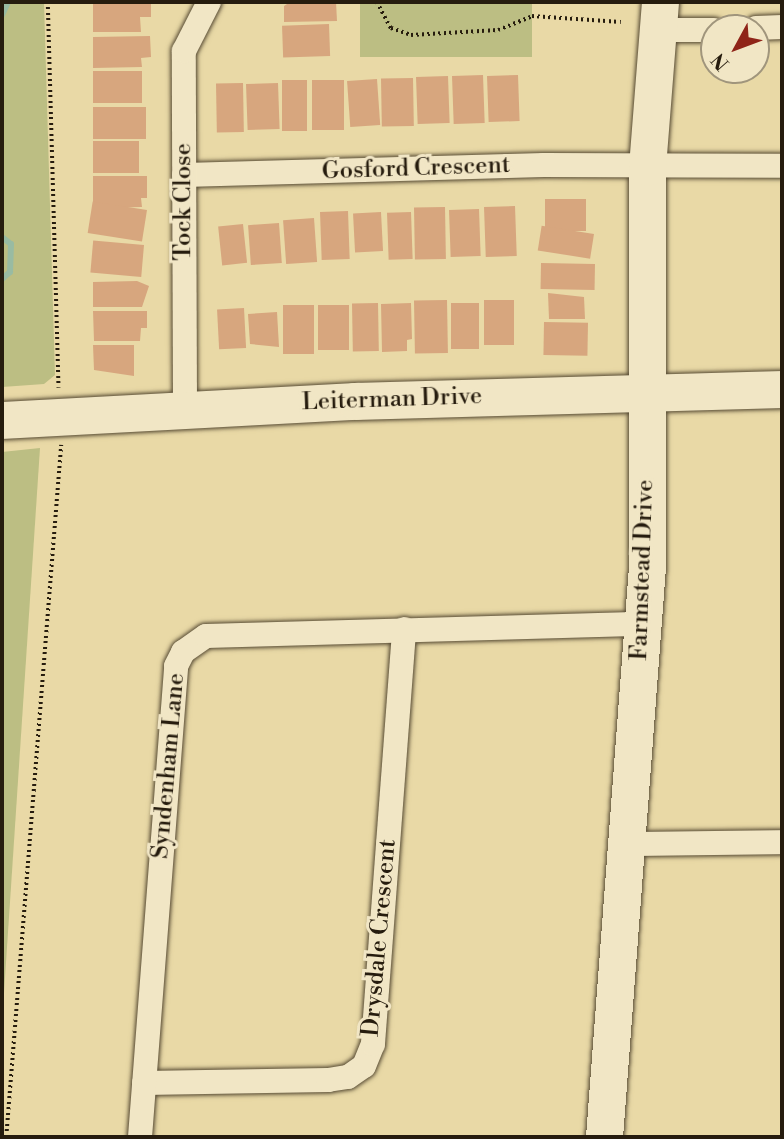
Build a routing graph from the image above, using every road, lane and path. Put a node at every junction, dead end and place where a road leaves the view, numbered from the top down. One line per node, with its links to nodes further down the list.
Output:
1 (48, 2): 10 (path)
2 (209, 2): 9 (street, Tock Close)
3 (377, 2): 5 (path)
4 (659, 16): 6 (street); 8 (street, Farmstead Drive)
5 (621, 22)
6 (700, 26)
7 (782, 166): 8 (street, Gosford Crescent)
8 (647, 167): 9 (street, Gosford Crescent); 12 (street, Farmstead Drive)
9 (184, 175): 13 (street, Tock Close)
10 (58, 386)
11 (782, 389): 12 (street, Leiterman Drive)
12 (646, 392): 13 (street, Leiterman Drive); 16 (street, Farmstead Drive)
13 (185, 408): 14 (street, Leiterman Drive)
14 (2, 420)
15 (61, 445): 21 (path)
16 (643, 624): 17 (street, Syndenham Lane); 19 (street, Farmstead Drive)
17 (404, 629): 20 (street, Syndenham Lane); 20 (street, Drysdale Crescent)
18 (782, 842): 19 (street)
19 (627, 844): 23 (street, Farmstead Drive)
20 (144, 1083): 22 (street, Syndenham Lane)
21 (6, 1137)
22 (140, 1137)
23 (604, 1137)

